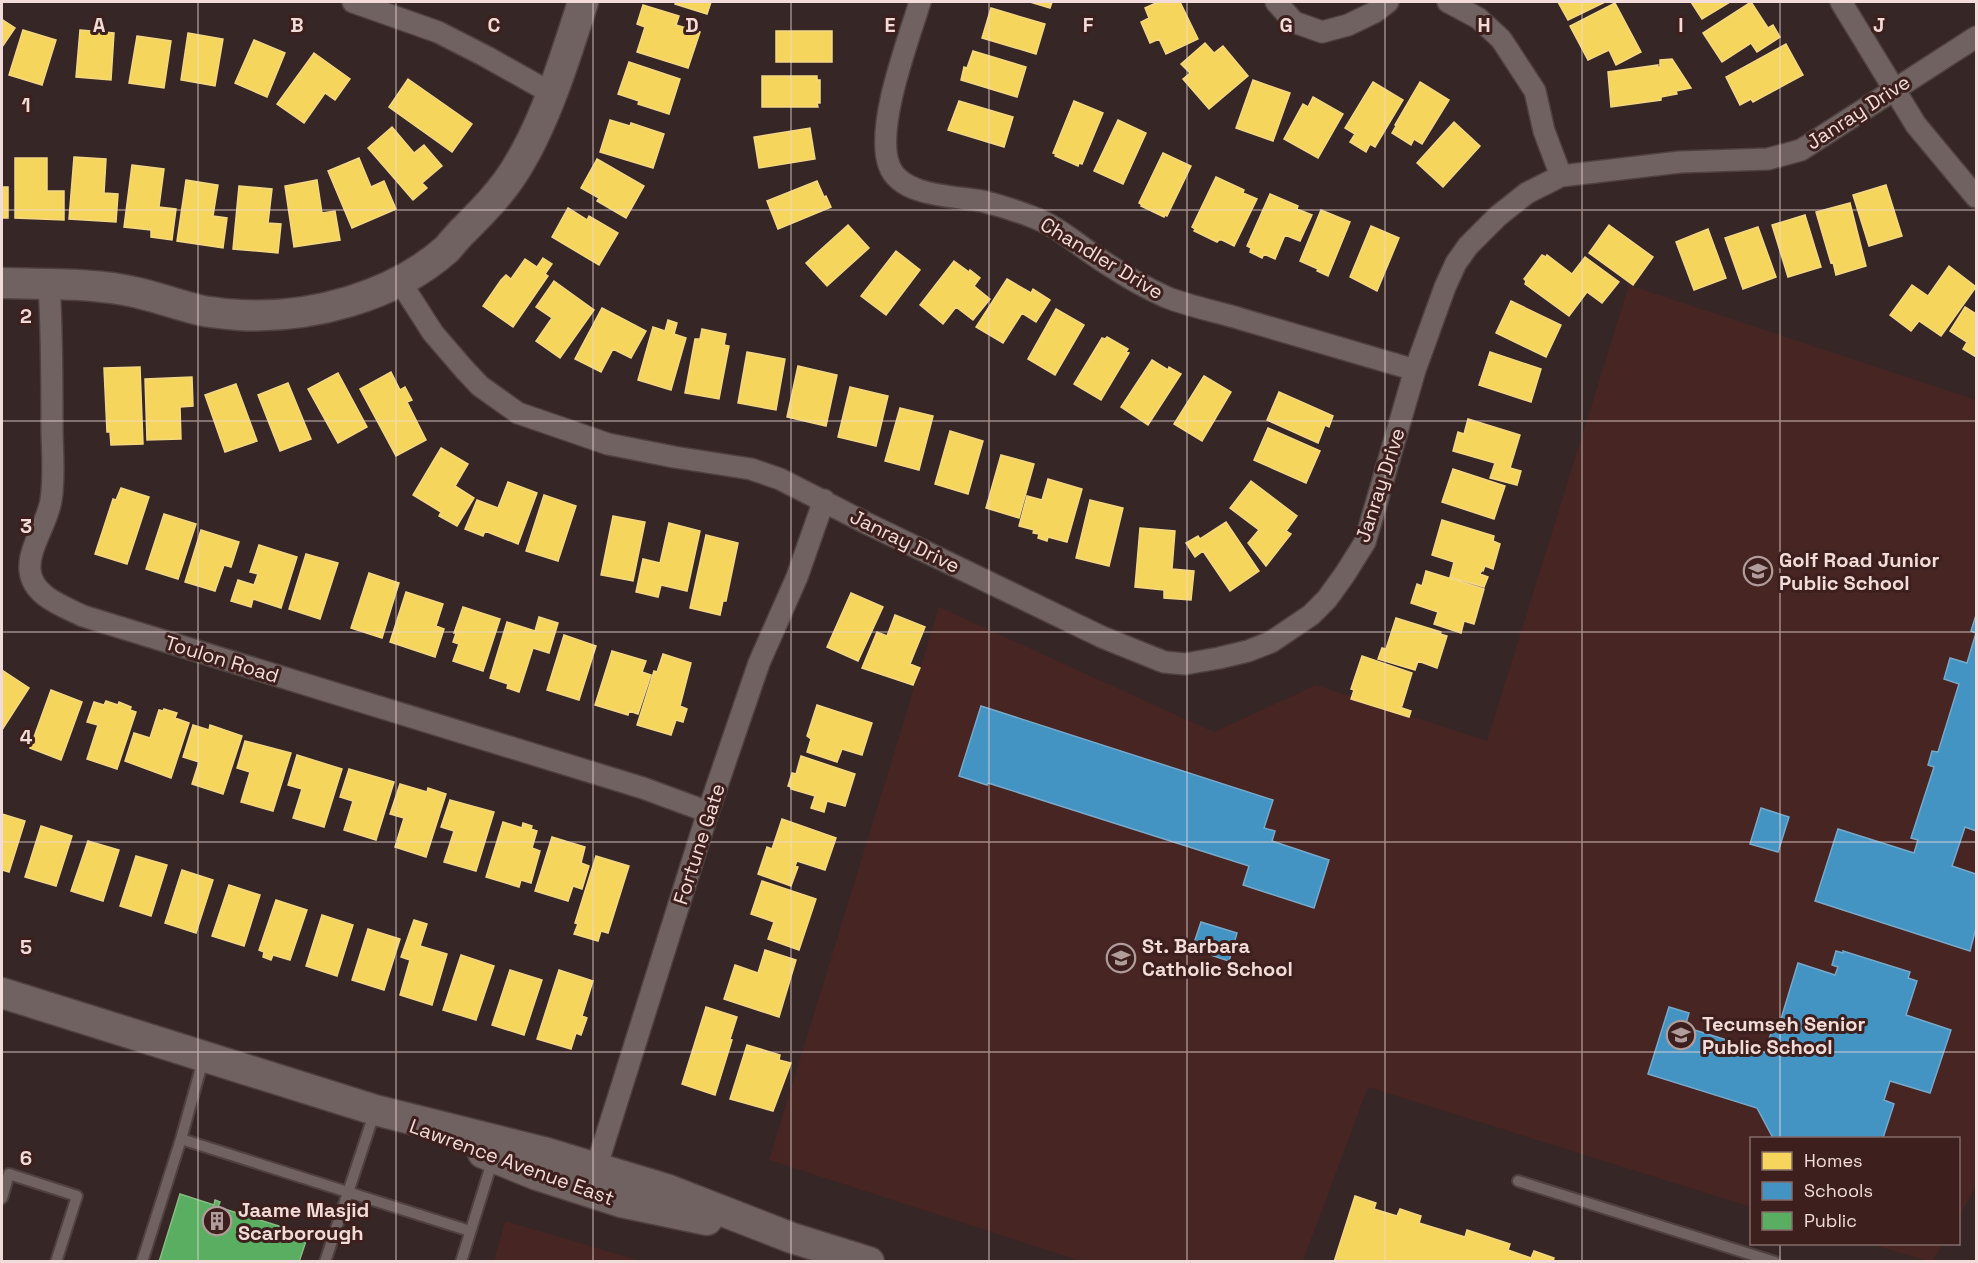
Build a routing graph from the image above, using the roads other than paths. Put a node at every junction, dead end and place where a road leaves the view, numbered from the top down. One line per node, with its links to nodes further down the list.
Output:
1 (353, 2): 10 (street)
2 (583, 2): 10 (main road)
3 (920, 2): 16 (street, Chandler Drive)
4 (1276, 2): 5 (street)
5 (1388, 2)
6 (1448, 2): 11 (street)
7 (1841, 2): 9 (street)
8 (1977, 37): 9 (street, Janray Drive)
9 (1893, 90): 11 (street, Janray Drive); 12 (street)
10 (551, 93): 13 (main road)
11 (1561, 176): 16 (street, Janray Drive)
12 (1977, 197)
13 (399, 280): 15 (main road); 17 (street, Janray Drive)
14 (2, 283): 15 (main road)
15 (49, 284): 18 (street, Toulon Road)
16 (1415, 370): 17 (street, Janray Drive)
17 (824, 501): 18 (street, Fortune Gate)
18 (708, 812): 25 (street, Fortune Gate)
19 (2, 993): 20 (main road, Lawrence Avenue East)
20 (204, 1057): 21 (main road, Lawrence Avenue East); 22 (lane)
21 (375, 1110): 23 (main road, Lawrence Avenue East); 25 (main road, Lawrence Avenue East); 27 (lane)
22 (181, 1138): 27 (lane); 31 (lane)
23 (494, 1158): 25 (main road, Lawrence Avenue East); 29 (lane)
24 (5, 1173): 28 (lane); 30 (lane)
25 (592, 1180): 34 (main road, Lawrence Avenue East)
26 (1518, 1180): 35 (lane)
27 (346, 1192): 29 (lane); 32 (lane)
28 (2, 1198)
29 (470, 1232): 33 (lane)
30 (56, 1262)
31 (142, 1262)
32 (325, 1262)
33 (461, 1262)
34 (869, 1262)
35 (1775, 1262)

